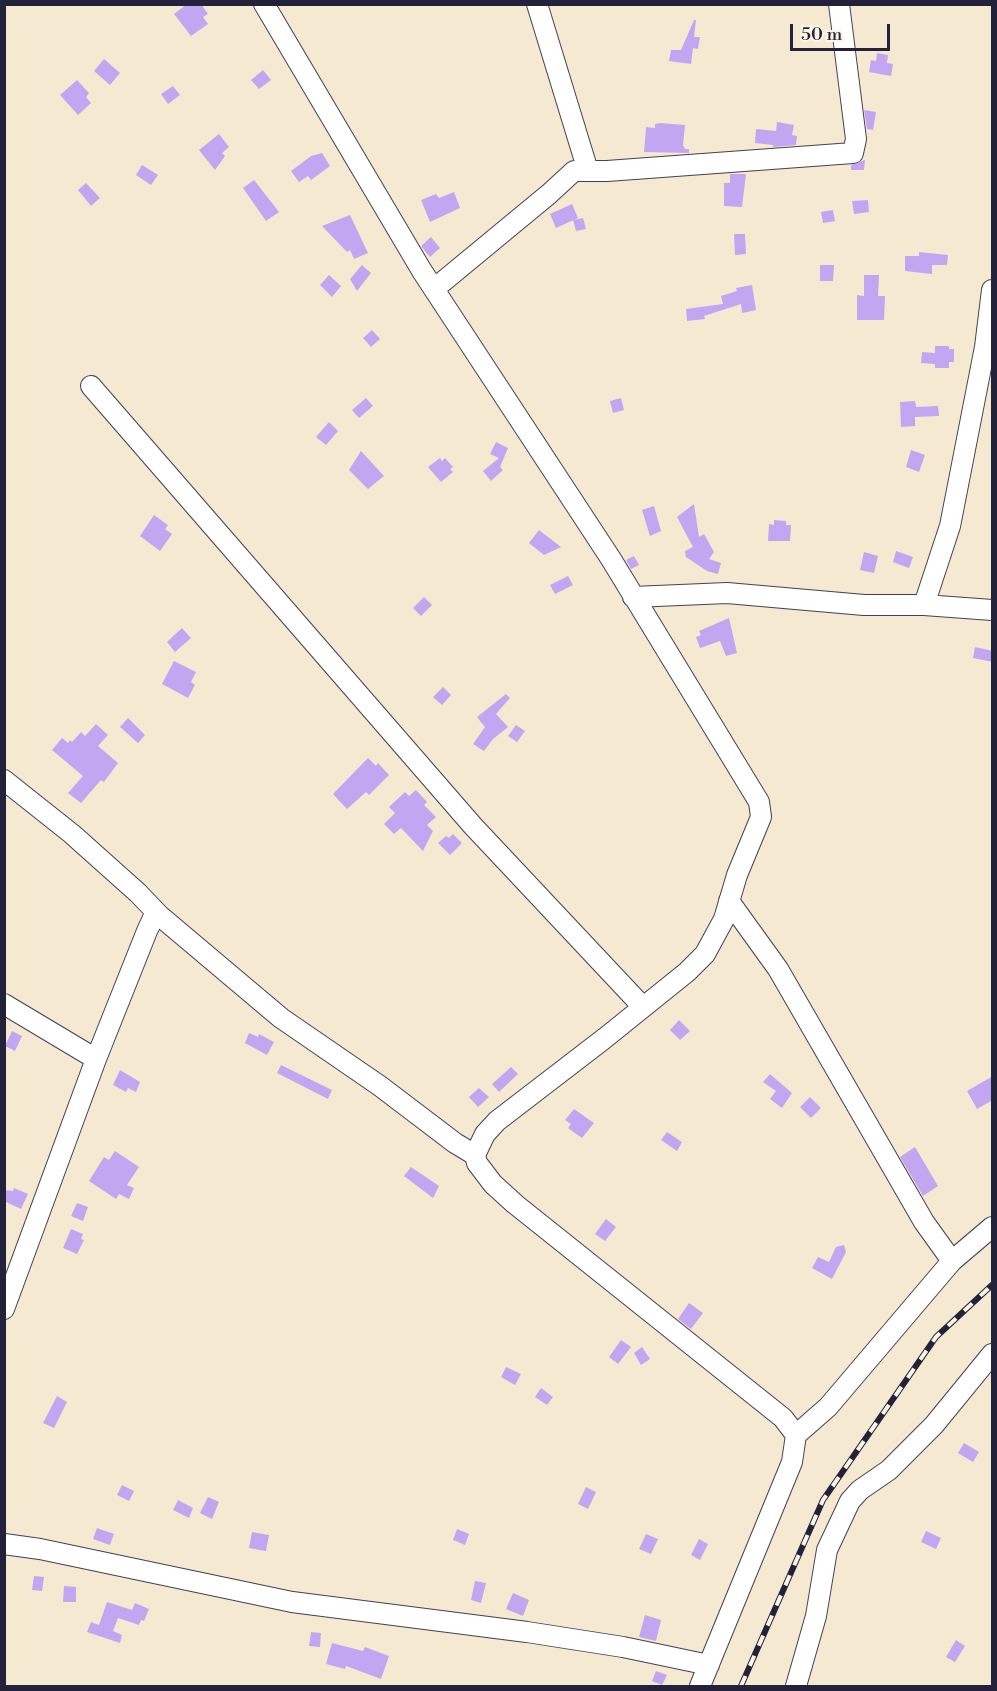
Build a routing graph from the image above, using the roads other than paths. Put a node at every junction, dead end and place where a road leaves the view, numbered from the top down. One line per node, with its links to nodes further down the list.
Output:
1 (264, 4): 5 (street)
2 (537, 4): 4 (street)
3 (840, 4): 4 (street)
4 (588, 171): 5 (street)
5 (434, 289): 8 (street)
6 (993, 290): 9 (street)
7 (91, 386): 15 (street)
8 (633, 597): 9 (street); 12 (street)
9 (924, 605): 10 (street)
10 (993, 610)
11 (4, 780): 13 (street)
12 (729, 901): 15 (street); 19 (street)
13 (160, 916): 16 (street); 17 (street)
14 (4, 1004): 16 (street)
15 (643, 1007): 17 (street)
16 (96, 1059): 20 (street)
17 (475, 1155): 22 (street)
18 (993, 1227): 19 (street)
19 (952, 1261): 22 (street)
20 (4, 1309)
21 (993, 1354): 26 (street)
22 (796, 1435): 24 (street)
23 (4, 1544): 24 (street)
24 (709, 1665): 25 (street)
25 (700, 1686)
26 (795, 1686)

